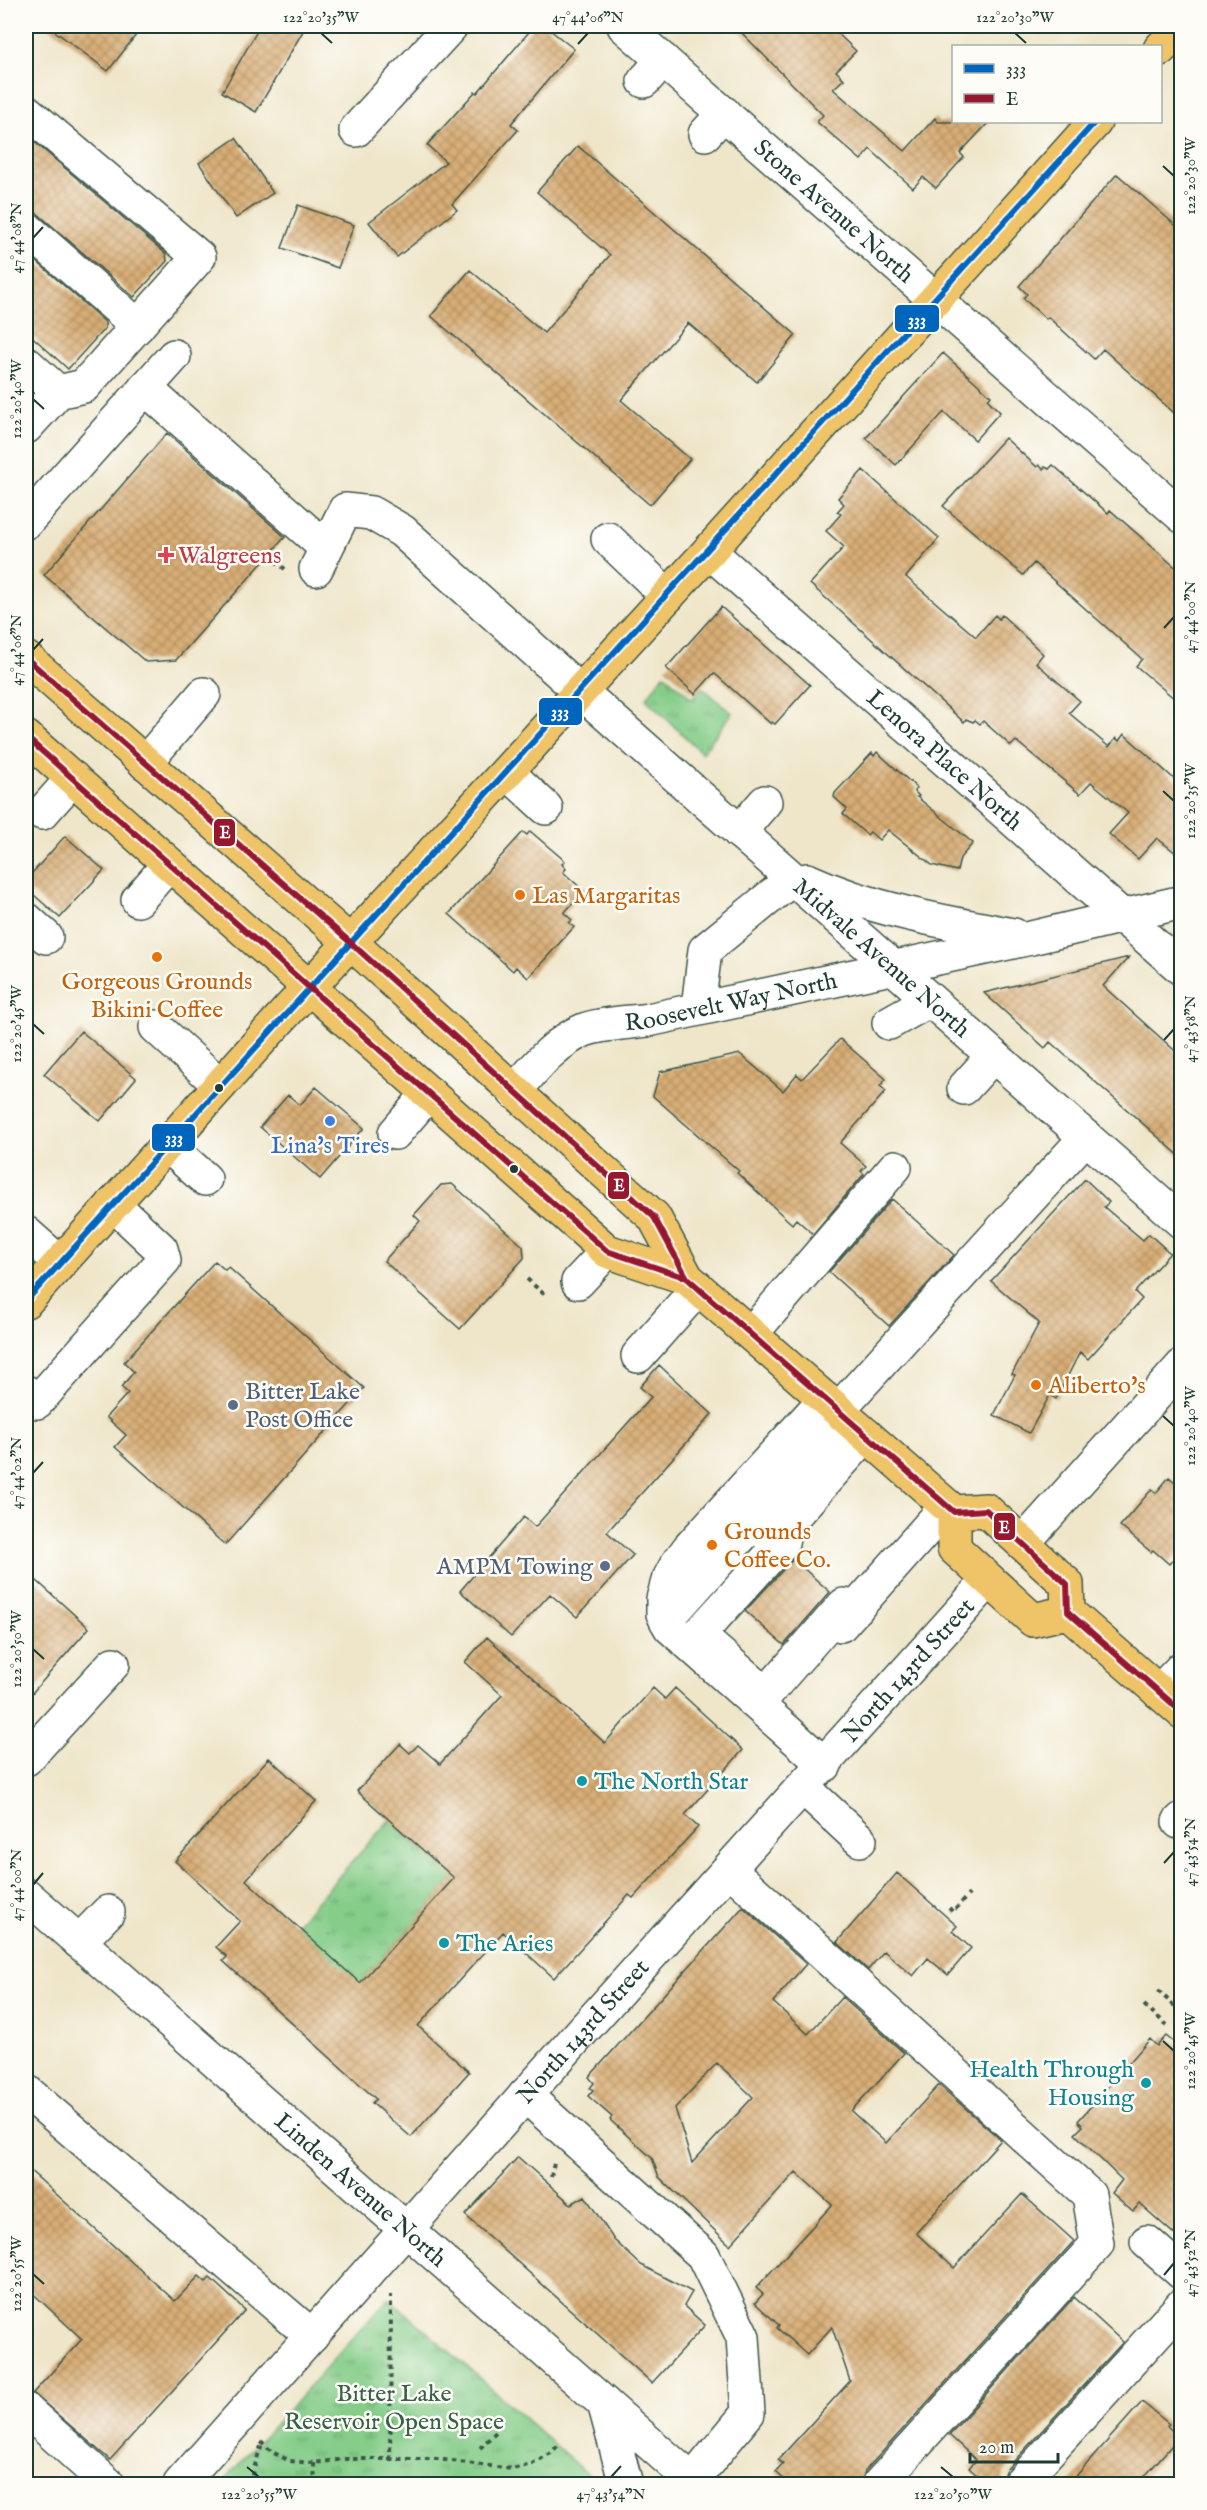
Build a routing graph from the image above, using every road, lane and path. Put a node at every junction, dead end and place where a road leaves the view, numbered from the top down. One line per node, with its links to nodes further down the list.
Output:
1 (451, 26): 5 (street)
2 (624, 26): 7 (street, Stone Avenue North)
3 (26, 111): 8 (street)
4 (1094, 123): 7 (main road)
5 (356, 130)
6 (26, 228): 8 (street)
7 (935, 299): 14 (street, Stone Avenue North); 17 (main road)
8 (138, 326): 12 (street)
9 (174, 356): 11 (street)
10 (26, 363): 12 (street)
11 (145, 388): 15 (street); 20 (street, Midvale Avenue North)
12 (58, 392): 13 (street)
13 (26, 427)
14 (1182, 516)
15 (26, 522)
16 (608, 539): 18 (street)
17 (710, 551): 18 (main road); 34 (street, Lenora Place North)
18 (668, 596): 20 (main road)
19 (26, 658): 23 (main road)
20 (581, 692): 24 (main road); 29 (street, Midvale Avenue North)
21 (204, 693): 23 (street)
22 (30, 749): 25 (main road)
23 (145, 763): 36 (main road)
24 (507, 772): 27 (street); 36 (main road)
25 (73, 778): 28 (street); 30 (main road)
26 (765, 802): 29 (street)
27 (546, 808)
28 (42, 813)
29 (739, 832): 31 (street, Midvale Avenue North)
30 (169, 864): 32 (street); 39 (main road)
31 (786, 873): 35 (street); 37 (street, Midvale Avenue North); 41 (street)
32 (138, 900)
33 (1182, 902): 34 (street, Roosevelt Way North)
34 (1123, 916): 35 (street, Roosevelt Way North); 38 (street, Lenora Place North)
35 (1031, 938): 37 (street, Roosevelt Way North)
36 (351, 943): 39 (main road); 47 (main road)
37 (892, 967): 40 (street, Midvale Avenue North); 41 (street, Roosevelt Way North)
38 (1182, 969)
39 (311, 988): 45 (main road); 48 (main road)
40 (930, 1000): 42 (street); 44 (street, Midvale Avenue North)
41 (698, 1008): 47 (street, Roosevelt Way North)
42 (889, 1023)
43 (156, 1028): 45 (street)
44 (993, 1056): 46 (street); 50 (street, Midvale Avenue North)
45 (220, 1085): 51 (main road)
46 (964, 1088)
47 (514, 1092): 61 (main road)
48 (429, 1093): 49 (street); 57 (main road)
49 (395, 1133)
50 (1086, 1137): 55 (street, Midvale Avenue North); 68 (street)
51 (166, 1144): 53 (street); 54 (main road)
52 (895, 1167): 64 (street)
53 (205, 1179)
54 (113, 1204): 58 (main road); 67 (street)
55 (1182, 1222)
56 (26, 1233): 58 (street)
57 (607, 1251): 60 (street); 61 (main road)
58 (60, 1263): 63 (main road)
59 (527, 1279): 62 (path)
60 (578, 1282)
61 (692, 1283): 64 (main road); 65 (street)
62 (545, 1295)
63 (26, 1301)
64 (751, 1334): 68 (main road)
65 (638, 1356)
66 (1182, 1366): 71 (street)
67 (26, 1392)
68 (844, 1416): 69 (main road); 70 (street); 75 (street)
69 (951, 1509): 71 (main road); 72 (main road); 73 (street)
70 (785, 1526): 73 (street); 75 (street)
71 (1023, 1543): 74 (main road)
72 (989, 1580): 74 (main road); 81 (street, North 143rd Street)
73 (856, 1608): 79 (street)
74 (1068, 1612): 78 (main road)
75 (675, 1630): 79 (street)
76 (113, 1664): 80 (street)
77 (1182, 1668): 78 (street)
78 (1170, 1702)
79 (764, 1711): 81 (street)
80 (26, 1759)
81 (814, 1776): 82 (street); 83 (street, North 143rd Street)
82 (860, 1840)
83 (729, 1869): 96 (street, North 143rd Street); 118 (street)
84 (969, 1894): 86 (path)
85 (26, 1895): 88 (street, Linden Avenue North)
86 (949, 1908)
87 (108, 1911): 88 (street)
88 (79, 1942): 97 (street, Linden Avenue North)
89 (1176, 1969): 90 (path)
90 (1182, 1974)
91 (1158, 1991): 93 (path)
92 (1144, 2005): 94 (path)
93 (1180, 2011)
94 (1167, 2025)
95 (26, 2091): 102 (street)
96 (525, 2096): 97 (street, North 143rd Street); 112 (street)
97 (407, 2228): 102 (street, North 143rd Street); 103 (street, Linden Avenue North)
98 (1147, 2242): 99 (street)
99 (1182, 2273)
100 (391, 2294): 110 (path)
101 (1182, 2305): 119 (street)
102 (312, 2336): 114 (street, North 143rd Street)
103 (604, 2403): 112 (street, Linden Avenue North); 117 (street)
104 (26, 2410): 113 (street)
105 (496, 2432): 109 (path)
106 (258, 2438): 107 (path)
107 (262, 2443): 111 (path); 115 (path)
108 (559, 2444): 110 (path)
109 (480, 2448)
110 (390, 2460): 111 (path)
111 (314, 2463): 116 (path)
112 (694, 2483)
113 (108, 2484)
114 (180, 2484)
115 (249, 2484)
116 (315, 2484)
117 (626, 2484)
118 (879, 2484)
119 (1019, 2484)

